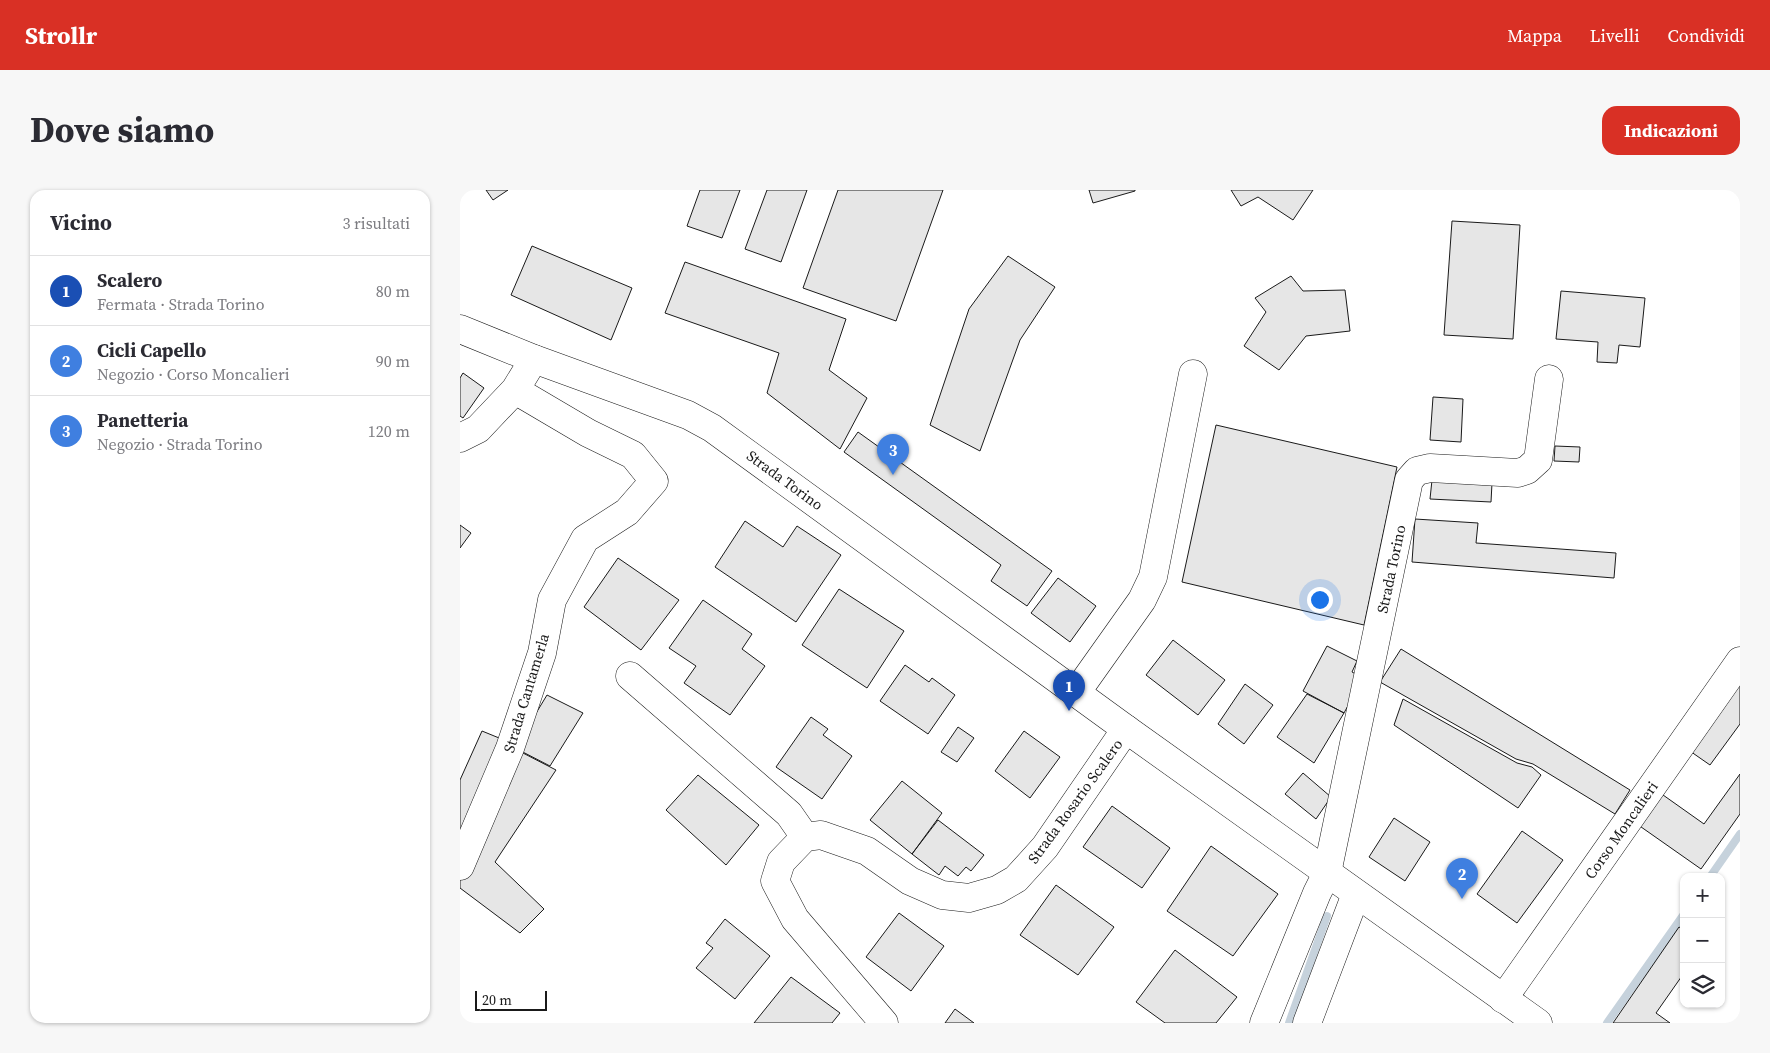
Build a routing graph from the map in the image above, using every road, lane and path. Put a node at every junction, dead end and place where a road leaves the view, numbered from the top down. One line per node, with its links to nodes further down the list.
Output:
1 (460, 329): 2 (street, Strada Torino)
2 (534, 359): 5 (street); 9 (street, Strada Torino)
3 (1193, 374): 9 (street)
4 (1549, 379): 13 (street, Strada Torino)
5 (515, 390): 6 (street); 12 (street, Strada Cantamerla)
6 (460, 438)
7 (1740, 661): 15 (street, Corso Moncalieri)
8 (630, 676): 11 (street)
9 (1076, 693): 10 (street, Strada Torino)
10 (1126, 729): 11 (street, Strada Rosario Scalero); 13 (street, Strada Torino)
11 (805, 837): 16 (street)
12 (460, 866)
13 (1327, 872): 14 (street, Strada Torino); 17 (street)
14 (1356, 894): 15 (street); 18 (street)
15 (1503, 999): 19 (street)
16 (884, 1023)
17 (1264, 1023)
18 (1307, 1023)
19 (1538, 1023)

